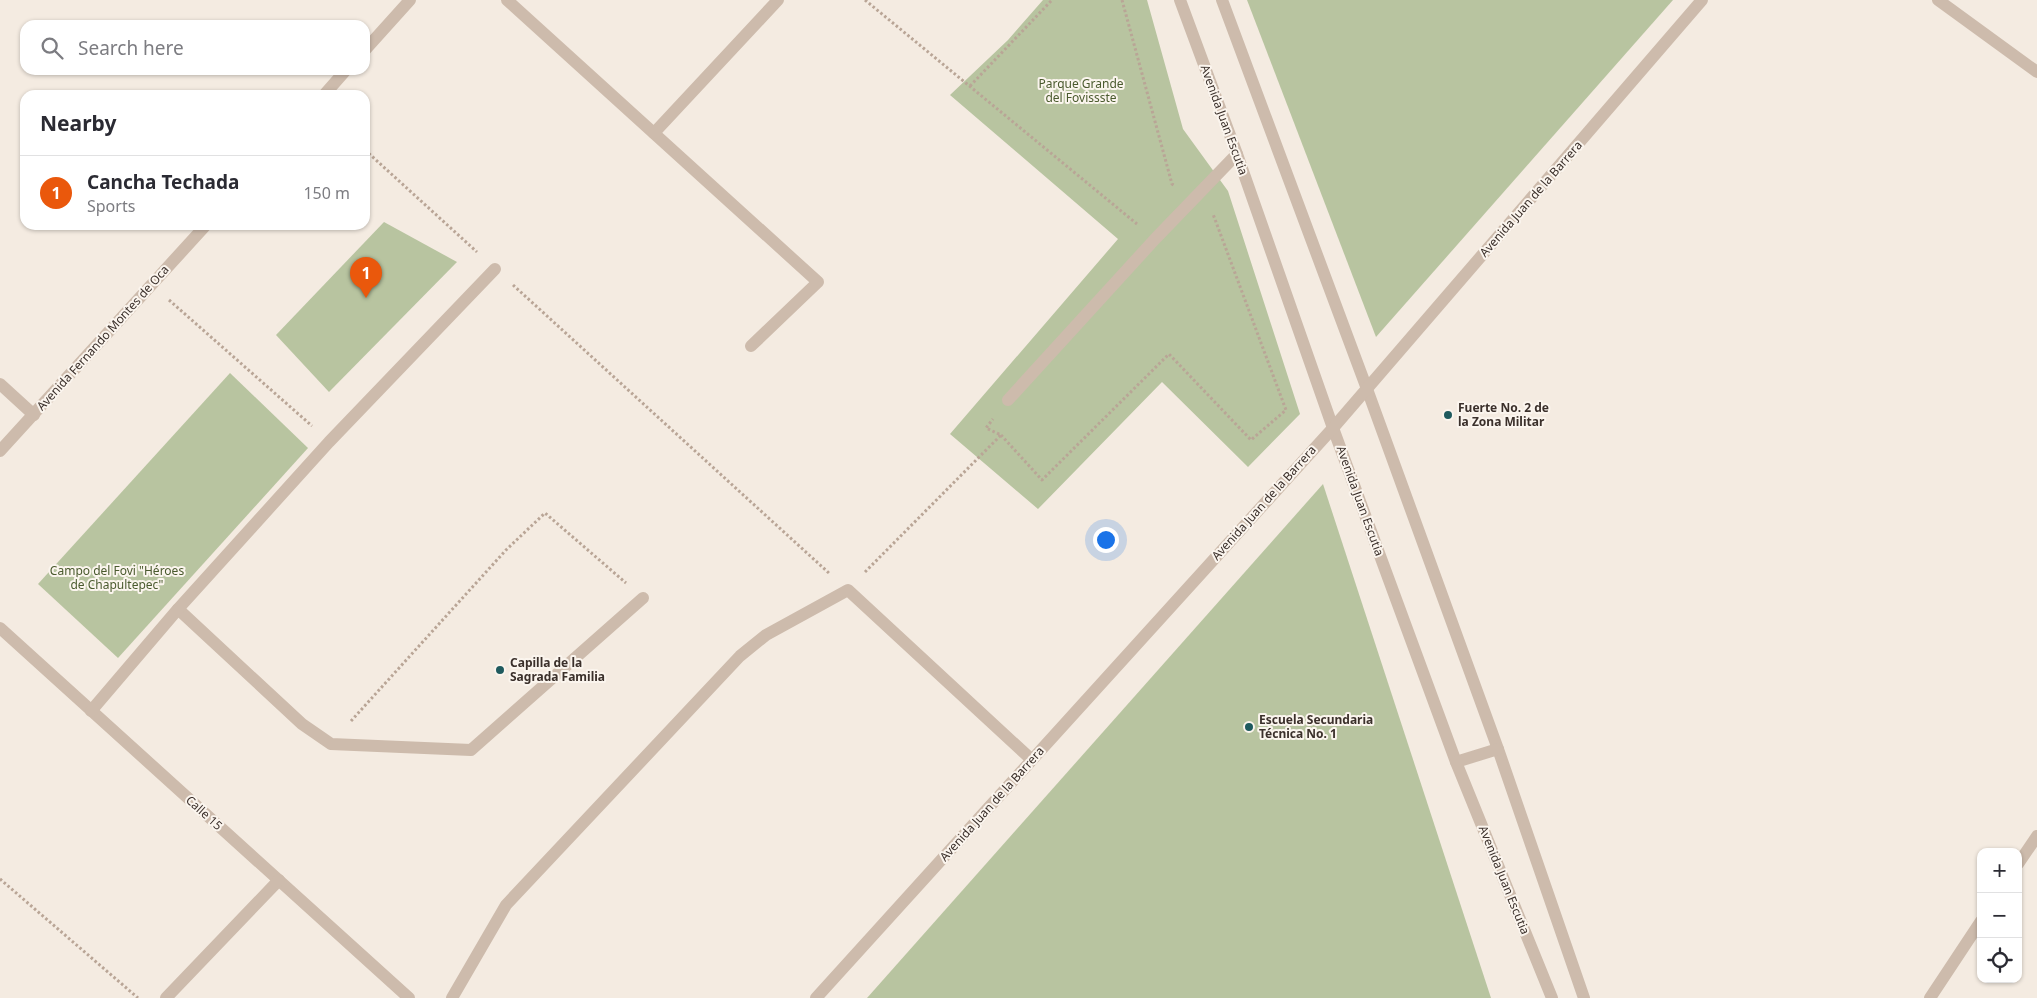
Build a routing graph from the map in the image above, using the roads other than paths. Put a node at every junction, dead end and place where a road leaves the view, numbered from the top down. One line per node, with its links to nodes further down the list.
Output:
1 (410, 0): 8 (street)
2 (507, 0): 12 (street)
3 (778, 0): 12 (street)
4 (1180, 0): 13 (street, Avenida Juan Escutia)
5 (1222, 0): 18 (street)
6 (1702, 0): 18 (street, Avenida Juan de la Barrera)
7 (1938, 0): 9 (street)
8 (370, 44)
9 (2037, 72)
10 (342, 75): 11 (street)
11 (328, 90)
12 (654, 133): 16 (street)
13 (1237, 154): 19 (street); 21 (street, Avenida Juan Escutia)
14 (202, 230): 20 (street, Avenida Fernando Montes de Oca)
15 (496, 269): 24 (street)
16 (751, 346)
17 (0, 384): 20 (street)
18 (1367, 389): 21 (street, Avenida Juan de la Barrera); 27 (street)
19 (1008, 400)
20 (34, 415): 22 (street, Avenida Fernando Montes de Oca)
21 (1333, 428): 28 (street, Avenida Juan de la Barrera); 29 (street, Avenida Juan Escutia)
22 (0, 451)
23 (643, 598): 24 (street)
24 (178, 609): 26 (street)
25 (0, 628): 26 (street, Calle 15)
26 (91, 711): 32 (street, Calle 15)
27 (1498, 749): 29 (street); 39 (street)
28 (1032, 760): 36 (street); 37 (street, Avenida Juan de la Barrera)
29 (1456, 762): 38 (street, Avenida Juan Escutia)
30 (2037, 836): 31 (street)
31 (2022, 858)
32 (279, 880): 34 (street); 35 (street, Calle 15)
33 (1977, 927): 40 (street)
34 (166, 998)
35 (409, 998)
36 (452, 998)
37 (816, 998)
38 (1552, 998)
39 (1584, 998)
40 (1930, 998)

